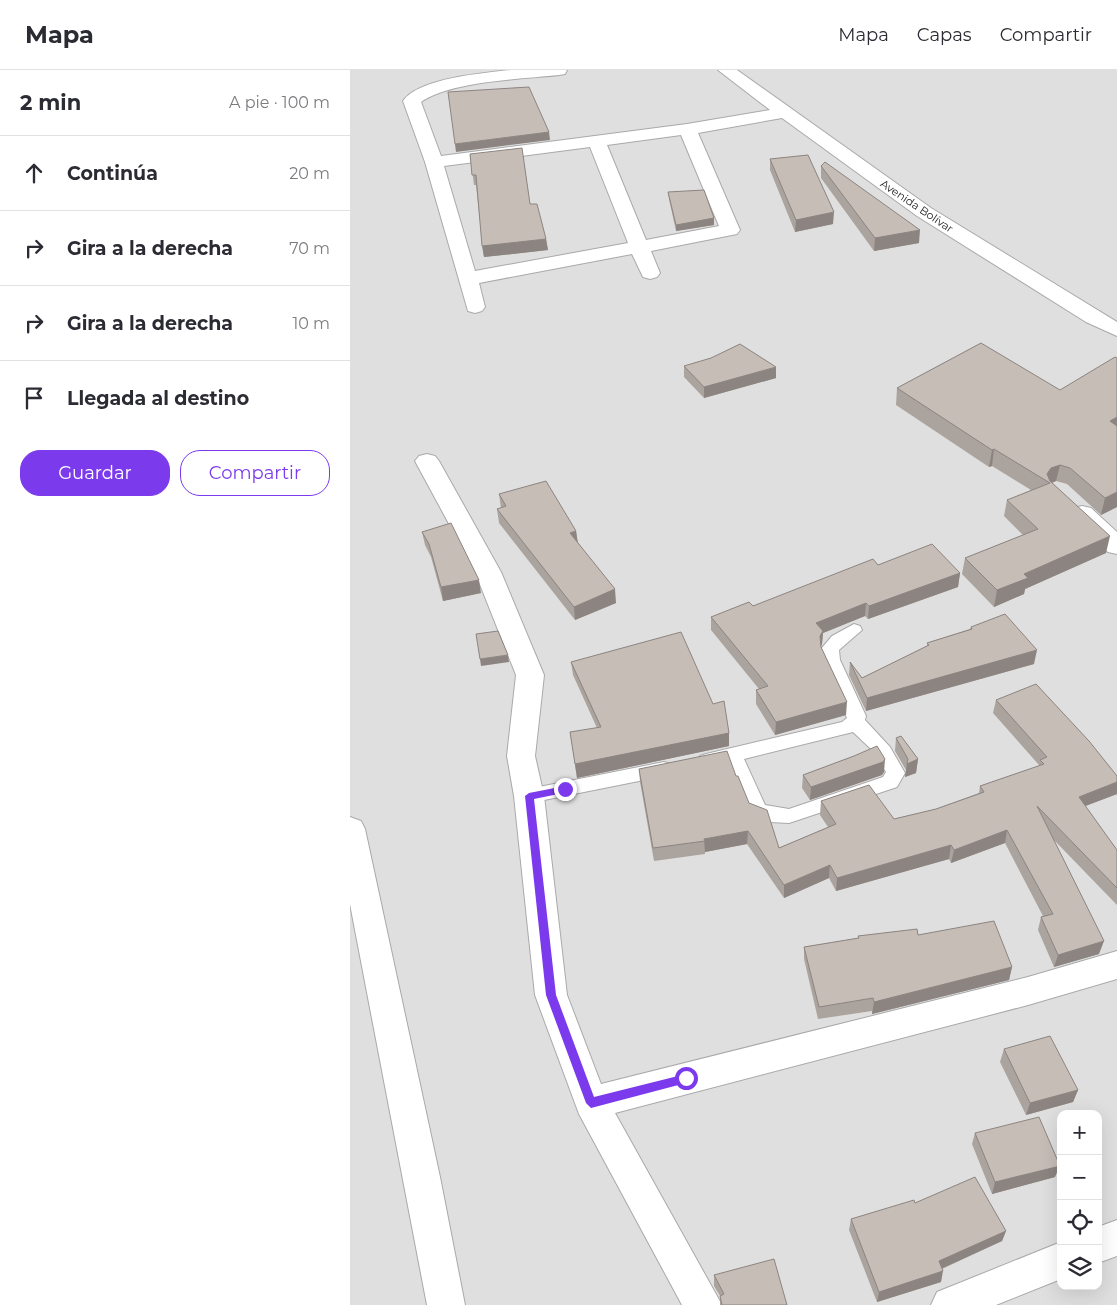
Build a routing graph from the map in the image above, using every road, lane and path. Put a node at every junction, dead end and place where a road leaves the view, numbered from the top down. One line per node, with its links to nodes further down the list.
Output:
1 (559, 70): 6 (street)
2 (726, 70): 3 (street, Avenida Bolívar)
3 (783, 112): 4 (street); 11 (street, Avenida Bolívar)
4 (687, 129): 5 (street); 7 (street)
5 (596, 140): 6 (street); 7 (street)
6 (434, 162): 9 (street)
7 (641, 247): 8 (street); 9 (street)
8 (650, 273)
9 (467, 279): 10 (street)
10 (475, 307)
11 (1117, 330)
12 (427, 461): 18 (street)
13 (1064, 497): 14 (street)
14 (1117, 546)
15 (854, 630): 16 (lane)
16 (855, 722): 17 (lane); 17 (lane)
17 (733, 754): 18 (lane)
18 (529, 796): 21 (street)
19 (350, 829): 25 (street)
20 (1117, 965): 21 (street)
21 (591, 1103): 26 (street)
22 (1117, 1238): 23 (street)
23 (1102, 1244)
24 (1057, 1262): 27 (street)
25 (446, 1305)
26 (703, 1305)
27 (950, 1305)

